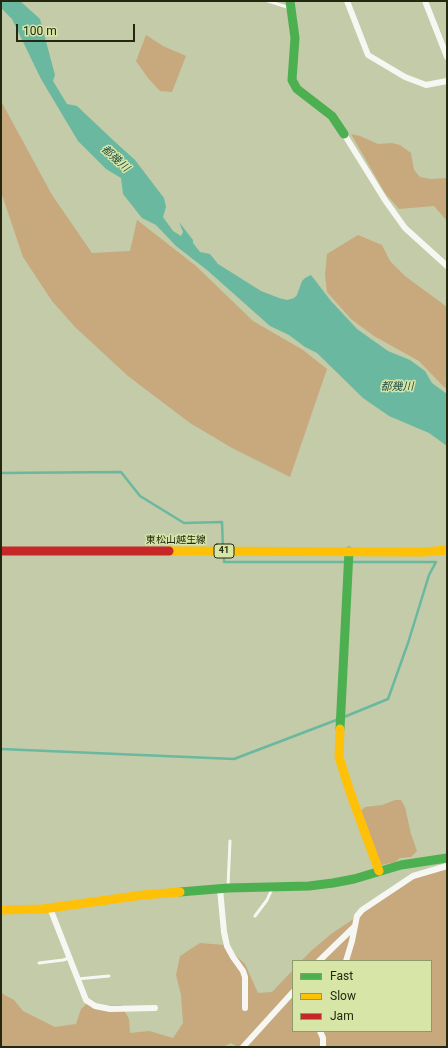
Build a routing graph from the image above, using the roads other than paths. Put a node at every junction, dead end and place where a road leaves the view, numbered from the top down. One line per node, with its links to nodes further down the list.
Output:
1 (268, 1): 4 (lane)
2 (347, 1): 6 (street)
3 (425, 1): 5 (street)
4 (291, 5): 7 (street)
5 (447, 57)
6 (447, 81)
7 (344, 134): 8 (street)
8 (447, 266)
9 (447, 550): 11 (street, 東松山越生線 / 41)
10 (1, 551): 11 (street, 東松山越生線 / 41)
11 (349, 551): 15 (street)
12 (230, 841): 17 (lane)
13 (447, 858): 15 (street)
14 (447, 866): 21 (street)
15 (379, 871): 16 (street)
16 (274, 886): 17 (street); 20 (lane)
17 (224, 889): 18 (street); 30 (street)
18 (50, 908): 19 (street); 22 (street)
19 (1, 910)
20 (254, 916)
21 (354, 927): 23 (street); 24 (street)
22 (68, 958): 25 (lane); 27 (street)
23 (320, 960)
24 (346, 960)
25 (39, 963)
26 (109, 976): 27 (lane)
27 (77, 979): 29 (street)
28 (292, 993): 32 (street)
29 (155, 1008)
30 (244, 1008)
31 (320, 1032): 33 (street)
32 (243, 1047)
33 (323, 1047)

